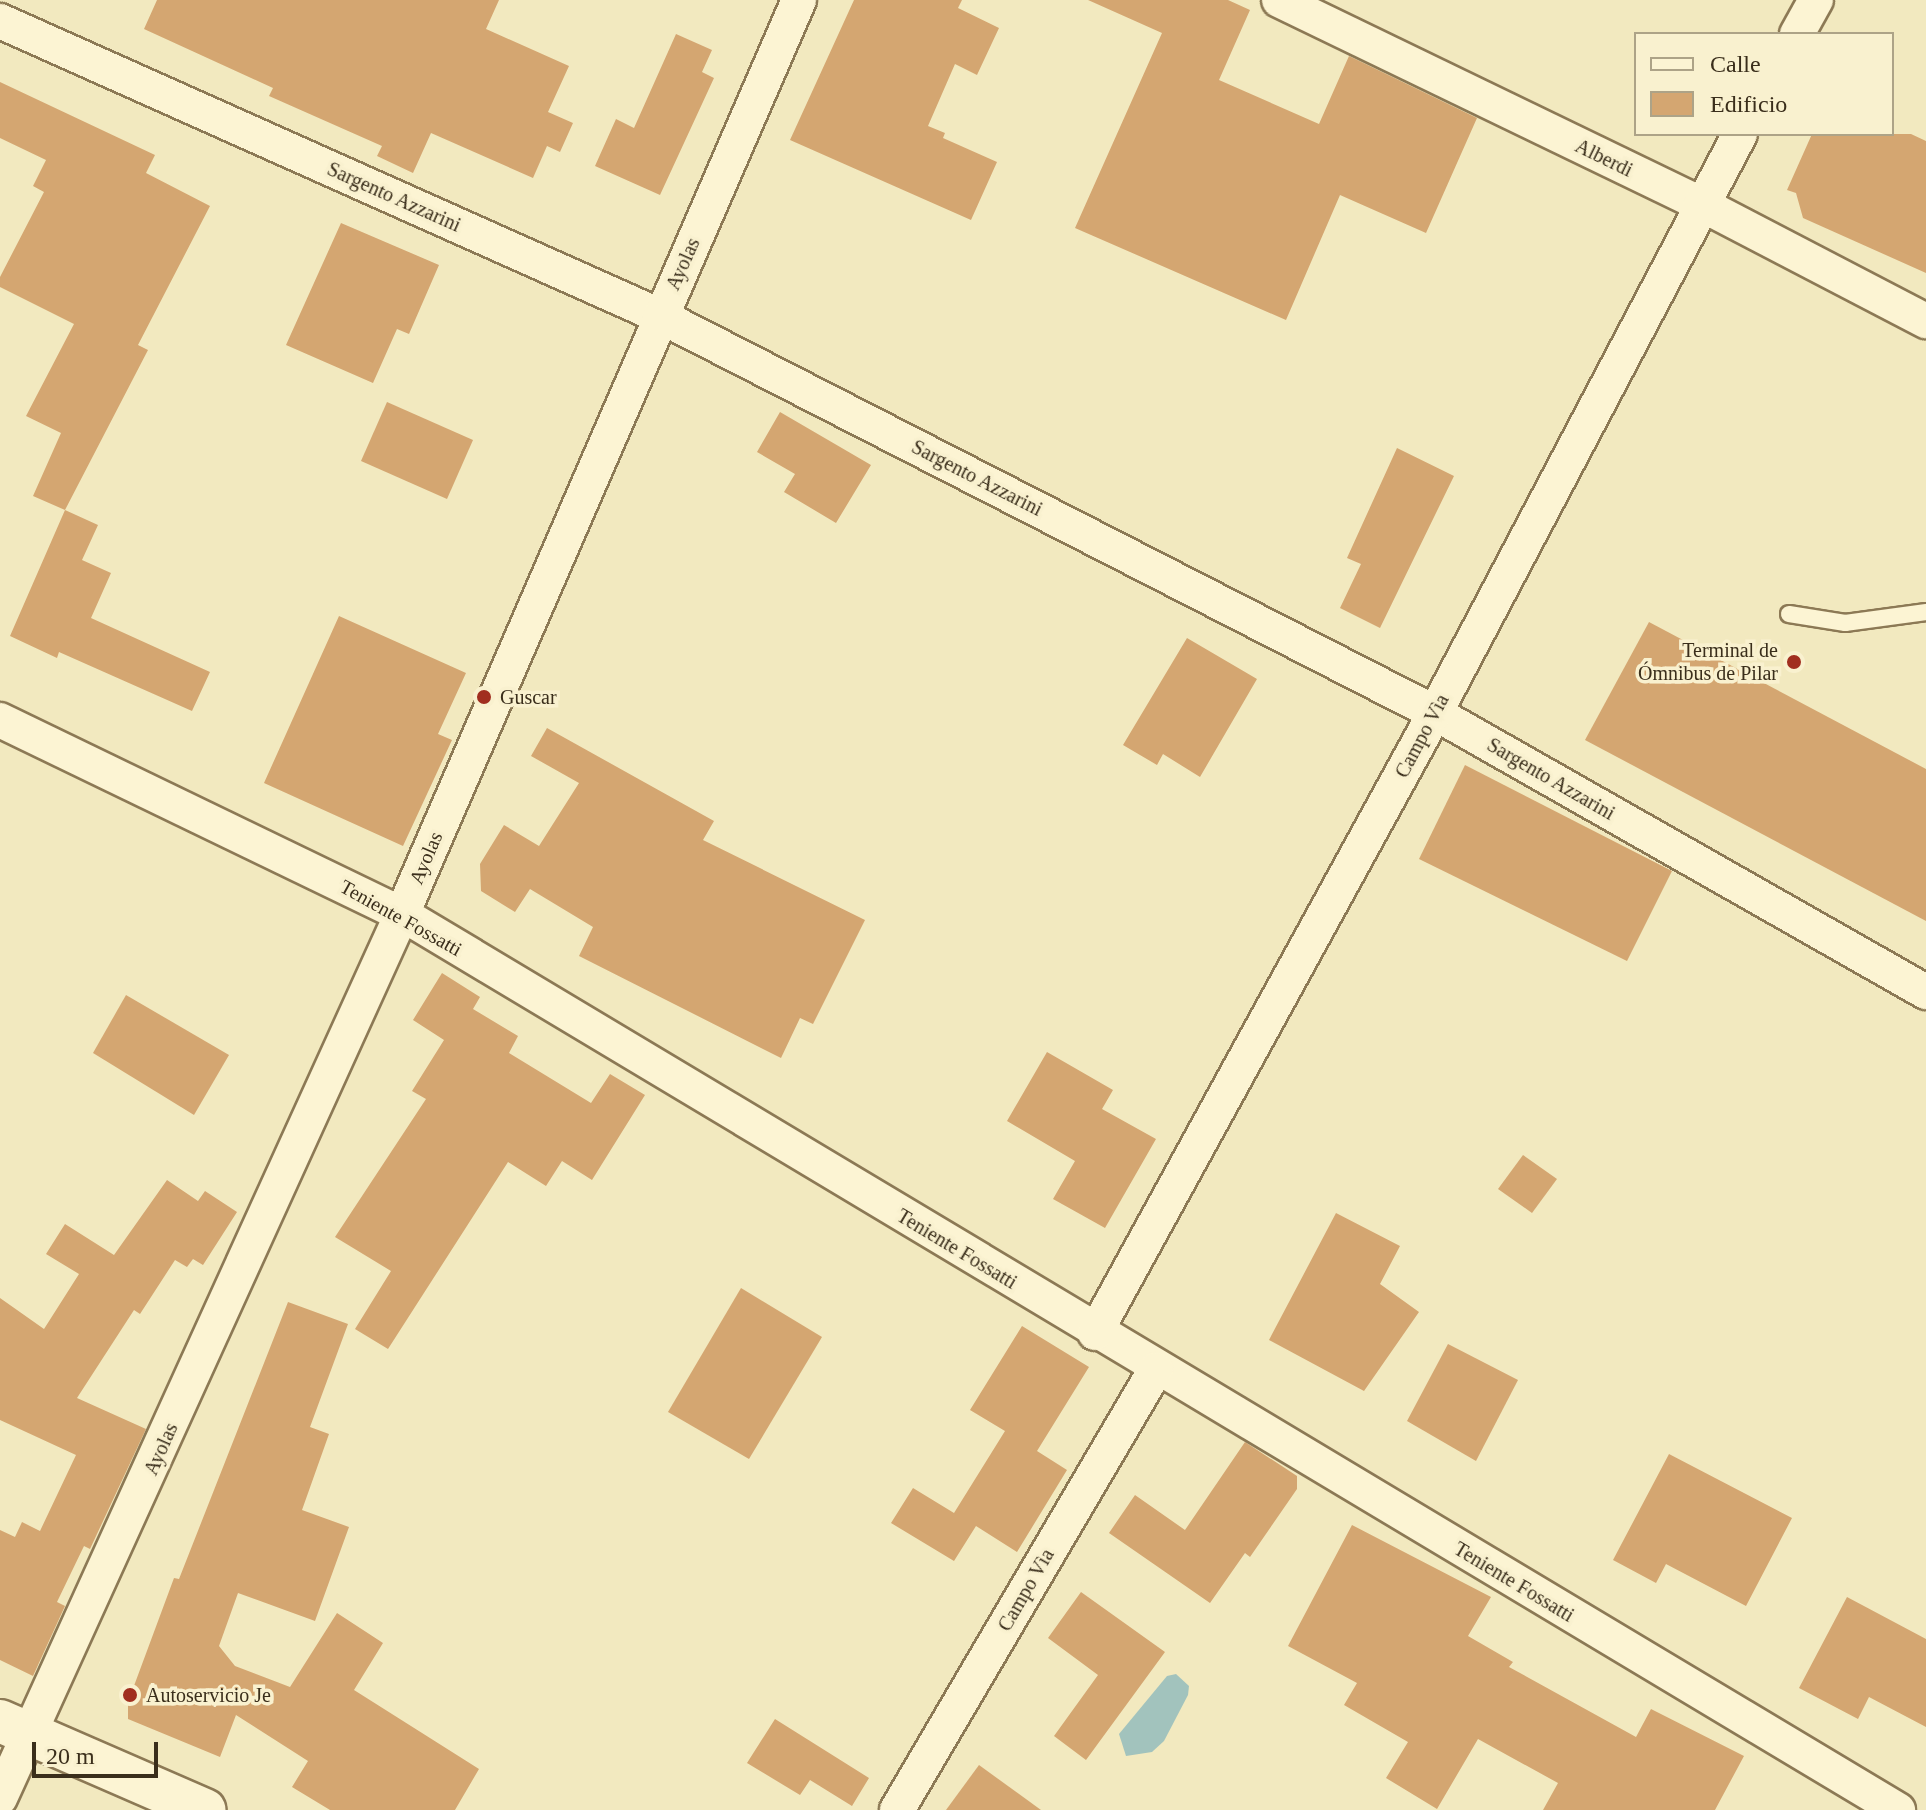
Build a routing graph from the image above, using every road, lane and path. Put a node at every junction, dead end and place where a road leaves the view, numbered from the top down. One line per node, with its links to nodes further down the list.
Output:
1 (799, 0): 8 (street, Ayolas)
2 (1279, 0): 7 (street, Alberdi)
3 (1816, 0): 5 (street)
4 (0, 21): 8 (street, Sargento Azzarini)
5 (1798, 32)
6 (1739, 136): 7 (street, Campo Vìa)
7 (1701, 204): 9 (street, Alberdi); 12 (street, Campo Vìa)
8 (660, 316): 12 (street, Sargento Azzarini); 14 (street, Ayolas)
9 (1926, 321)
10 (1926, 612): 11 (lane)
11 (1789, 614)
12 (1435, 713): 15 (street, Sargento Azzarini); 16 (street, Campo Vìa)
13 (0, 720): 14 (street, Teniente Fossatti)
14 (402, 914): 16 (street, Teniente Fossatti); 18 (street, Ayolas)
15 (1926, 992)
16 (1095, 1333): 17 (street, Teniente Fossatti)
17 (1156, 1369): 21 (street, Campo Vìa); 22 (street, Teniente Fossatti)
18 (16, 1728): 19 (street, Ayolas); 20 (street)
19 (0, 1798)
20 (205, 1810)
21 (897, 1810)
22 (1898, 1810)

